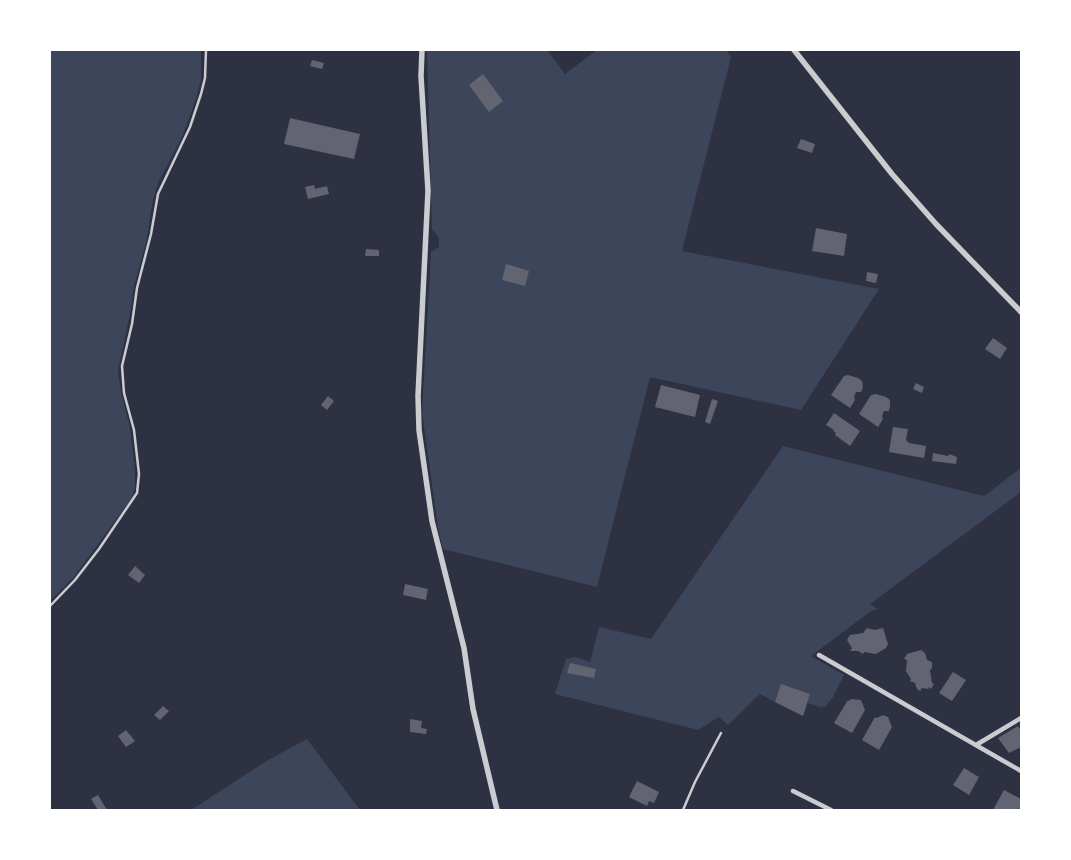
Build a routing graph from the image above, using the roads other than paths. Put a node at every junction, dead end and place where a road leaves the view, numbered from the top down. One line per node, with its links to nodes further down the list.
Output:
1 (206, 50): 5 (lane)
2 (422, 50): 12 (street)
3 (794, 50): 4 (street)
4 (1021, 312)
5 (50, 606)
6 (819, 656): 9 (street)
7 (1021, 718): 9 (street)
8 (722, 733): 13 (lane)
9 (976, 745): 10 (street)
10 (1021, 770)
11 (793, 791): 14 (street)
12 (498, 810)
13 (684, 810)
14 (831, 810)

